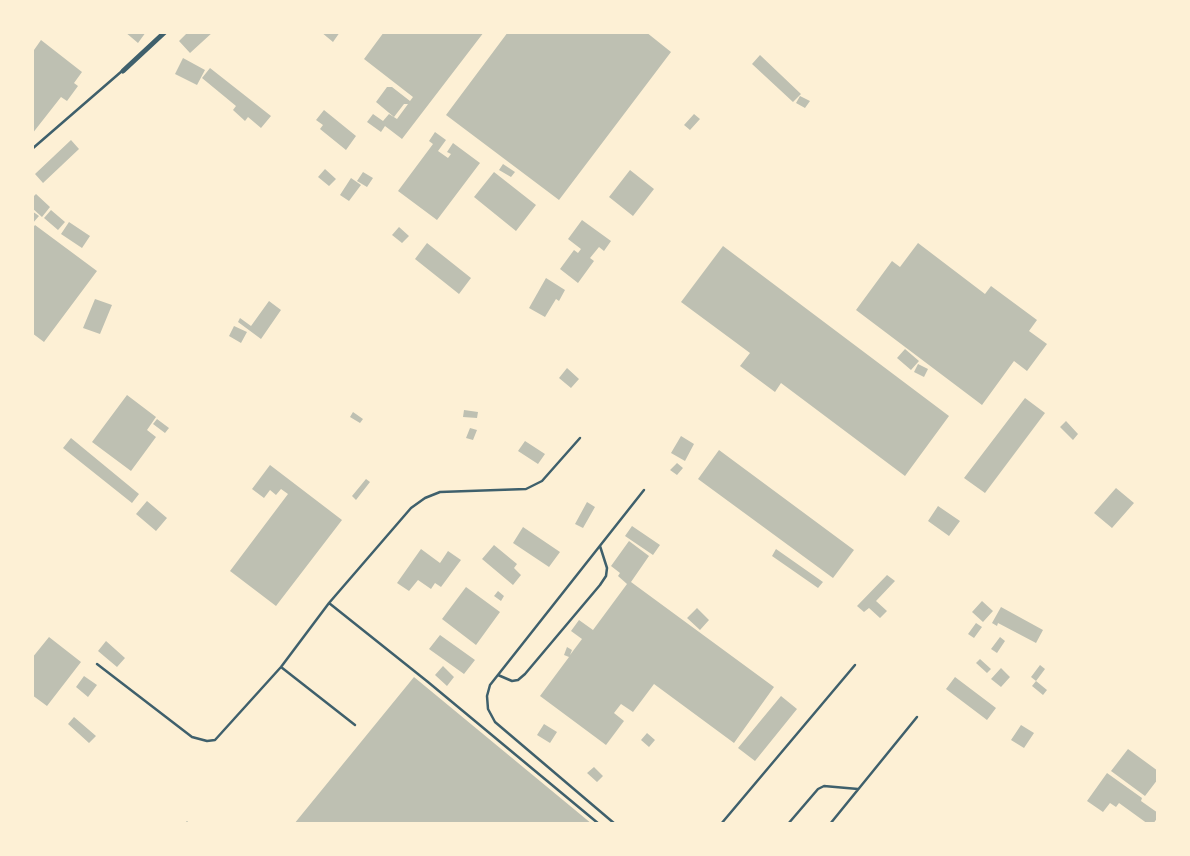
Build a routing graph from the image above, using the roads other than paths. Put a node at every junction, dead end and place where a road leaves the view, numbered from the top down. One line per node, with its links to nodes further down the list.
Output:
1 (165, 32): 2 (street)
2 (123, 70): 3 (lane)
3 (32, 149)
4 (580, 438): 7 (lane)
5 (644, 490): 6 (lane)
6 (600, 546): 11 (lane); 11 (lane)
7 (329, 603): 10 (lane); 15 (lane)
8 (97, 664): 10 (lane)
9 (855, 665): 17 (lane)
10 (281, 667): 13 (lane)
11 (498, 675): 16 (lane)
12 (918, 717): 14 (lane)
13 (355, 725)
14 (858, 789): 18 (lane); 19 (lane)
15 (599, 824)
16 (615, 824)
17 (722, 824)
18 (788, 824)
19 (830, 824)

